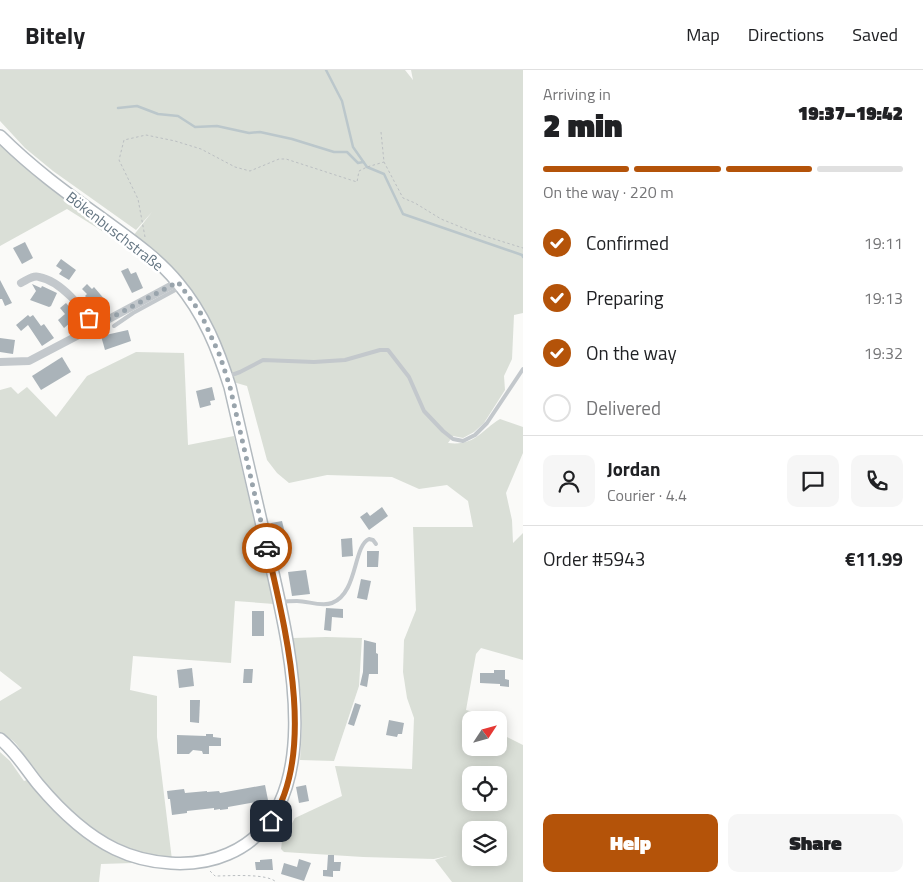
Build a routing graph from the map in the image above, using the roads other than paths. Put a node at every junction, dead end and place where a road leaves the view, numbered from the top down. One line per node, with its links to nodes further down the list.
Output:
1 (0, 136): 3 (main road, Bökenbuschstraße)
2 (21, 284): 5 (street)
3 (180, 284): 4 (lane); 5 (street); 8 (main road, Bökenbuschstraße)
4 (114, 326)
5 (94, 327): 6 (street)
6 (0, 362)
7 (523, 369): 8 (lane)
8 (226, 377): 10 (main road, Bökenbuschstraße)
9 (376, 544): 10 (lane)
10 (279, 602): 11 (main road, Bökenbuschstraße)
11 (0, 739)

